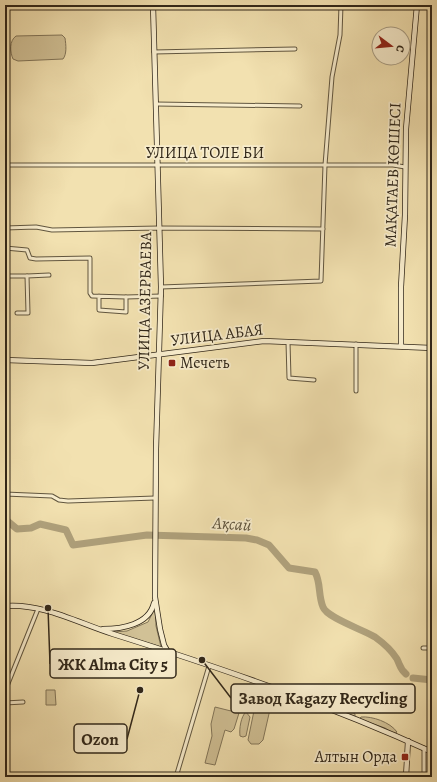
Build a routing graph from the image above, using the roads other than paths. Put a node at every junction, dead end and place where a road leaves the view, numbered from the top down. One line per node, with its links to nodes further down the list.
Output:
1 (153, 5): 5 (main road, УЛИЦА АЗЕРБАЕВА)
2 (341, 5): 9 (street)
3 (417, 5): 11 (main road, МАҚАТАЕВ КӨШЕСІ)
4 (295, 49): 5 (street)
5 (154, 52): 6 (main road, УЛИЦА АЗЕРБАЕВА)
6 (156, 104): 7 (street); 10 (main road, УЛИЦА АЗЕРБАЕВА)
7 (300, 106)
8 (5, 165): 10 (street, УЛИЦА ТОЛЕ БИ)
9 (325, 165): 10 (street, УЛИЦА ТОЛЕ БИ); 11 (street, УЛИЦА ТОЛЕ БИ); 14 (street)
10 (158, 166): 13 (main road, УЛИЦА АЗЕРБАЕВА)
11 (406, 167): 26 (main road, МАҚАТАЕВ КӨШЕСІ)
12 (5, 228): 13 (street)
13 (160, 228): 14 (street); 19 (main road, УЛИЦА АЗЕРБАЕВА)
14 (323, 229): 19 (street)
15 (5, 248): 20 (street)
16 (48, 275): 18 (street)
17 (5, 276): 18 (street)
18 (27, 276): 23 (street)
19 (161, 287): 21 (main road, УЛИЦА АЗЕРБАЕВА)
20 (99, 296): 22 (street); 22 (street)
21 (161, 296): 22 (street); 28 (main road, УЛИЦА АЗЕРБАЕВА)
22 (126, 297)
23 (17, 313)
24 (288, 342): 25 (main road, УЛИЦА АБАЯ); 28 (main road, УЛИЦА АБАЯ); 30 (street)
25 (356, 344): 26 (main road, УЛИЦА АБАЯ); 31 (street)
26 (401, 346): 27 (main road, УЛИЦА АБАЯ)
27 (432, 348)
28 (158, 355): 29 (main road, УЛИЦА АБАЯ); 33 (main road, УЛИЦА АЗЕРБАЕВА)
29 (5, 360)
30 (314, 380)
31 (356, 391)
32 (5, 494): 33 (street)
33 (156, 498): 34 (main road, УЛИЦА АЗЕРБАЕВА)
34 (155, 597): 37 (main road, УЛИЦА АЗЕРБАЕВА); 40 (main road, УЛИЦА АЗЕРБАЕВА)
35 (5, 606): 36 (main road)
36 (38, 609): 37 (main road); 42 (street)
37 (99, 630): 40 (main road)
38 (423, 648): 39 (street)
39 (432, 648)
40 (168, 652): 41 (main road)
41 (209, 666): 45 (main road); 48 (street)
42 (5, 691)
43 (5, 702): 44 (street)
44 (23, 702)
45 (408, 741): 46 (main road); 49 (main road)
46 (424, 748): 47 (main road); 50 (street)
47 (432, 752)
48 (176, 777)
49 (406, 777)
50 (424, 777)

